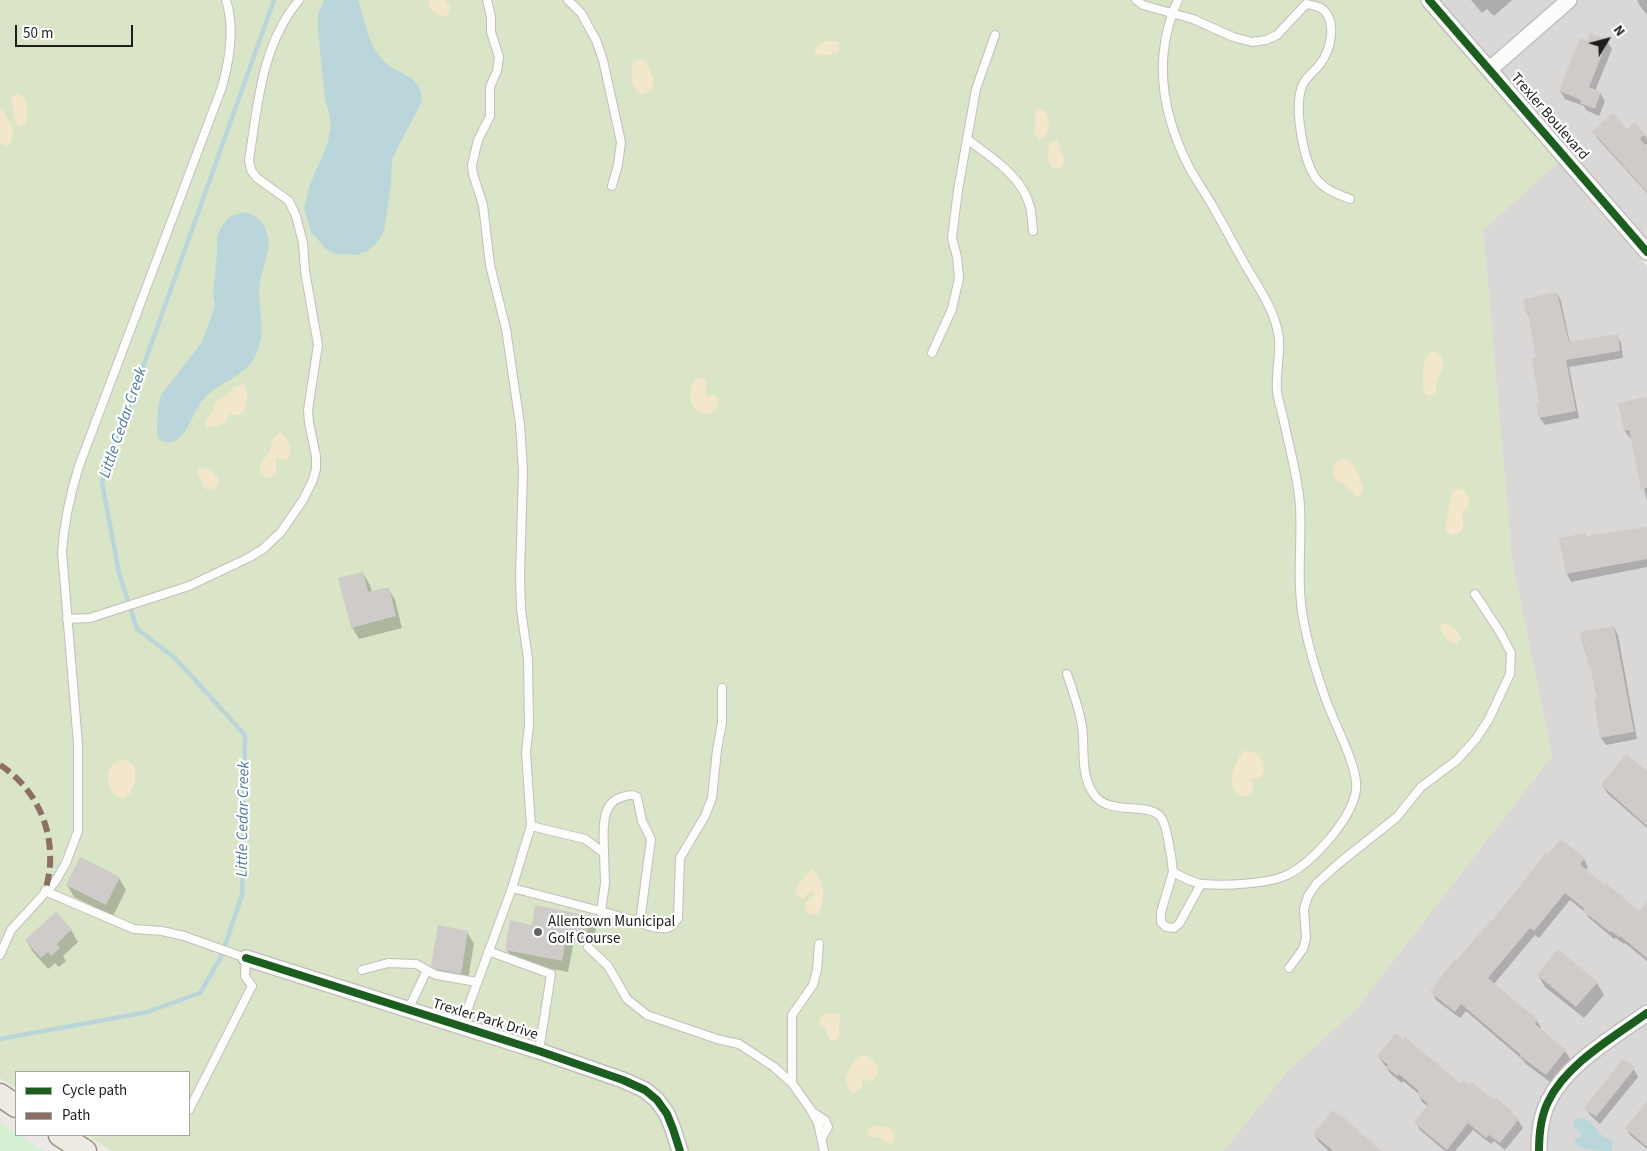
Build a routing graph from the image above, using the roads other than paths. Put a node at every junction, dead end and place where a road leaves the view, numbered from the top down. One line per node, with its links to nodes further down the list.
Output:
1 (226, 0): 19 (lane)
2 (298, 0): 19 (lane)
3 (487, 0): 22 (lane)
4 (568, 0): 13 (lane)
5 (1136, 0): 9 (lane)
6 (1178, 0): 9 (lane)
7 (1429, 0): 11 (street, Trexler Boulevard)
8 (1569, 0): 11 (street)
9 (1172, 12): 14 (lane); 25 (lane)
10 (995, 35): 12 (lane)
11 (1490, 69): 16 (street, Trexler Boulevard)
12 (967, 139): 15 (lane); 17 (lane)
13 (612, 186)
14 (1350, 199)
15 (1033, 231)
16 (1647, 252)
17 (932, 353)
18 (1474, 594): 35 (lane)
19 (67, 619): 27 (lane)
20 (1067, 674): 24 (lane)
21 (722, 688): 29 (lane)
22 (531, 826): 23 (lane); 26 (lane)
23 (604, 853): 28 (lane); 29 (lane)
24 (1174, 872): 25 (lane); 25 (lane)
25 (1201, 884)
26 (512, 888): 28 (lane); 32 (lane)
27 (45, 891): 33 (lane); 34 (lane)
28 (601, 912): 29 (lane)
29 (640, 922)
30 (819, 944): 43 (lane)
31 (588, 947): 43 (lane)
32 (488, 951): 38 (lane); 42 (lane)
33 (0, 955)
34 (241, 956): 39 (street, Trexler Park Drive); 46 (lane)
35 (1289, 968)
36 (362, 970): 37 (lane)
37 (427, 970): 38 (lane); 39 (lane)
38 (477, 982): 41 (lane)
39 (408, 1010): 41 (street, Trexler Park Drive)
40 (1647, 1013): 51 (street)
41 (461, 1027): 42 (street, Trexler Park Drive)
42 (539, 1051): 49 (street, Trexler Park Drive)
43 (792, 1084): 50 (lane)
44 (0, 1095): 45 (main road)
45 (15, 1105)
46 (190, 1108)
47 (62, 1136): 48 (main road)
48 (85, 1151)
49 (680, 1151)
50 (824, 1151)
51 (1539, 1151)

